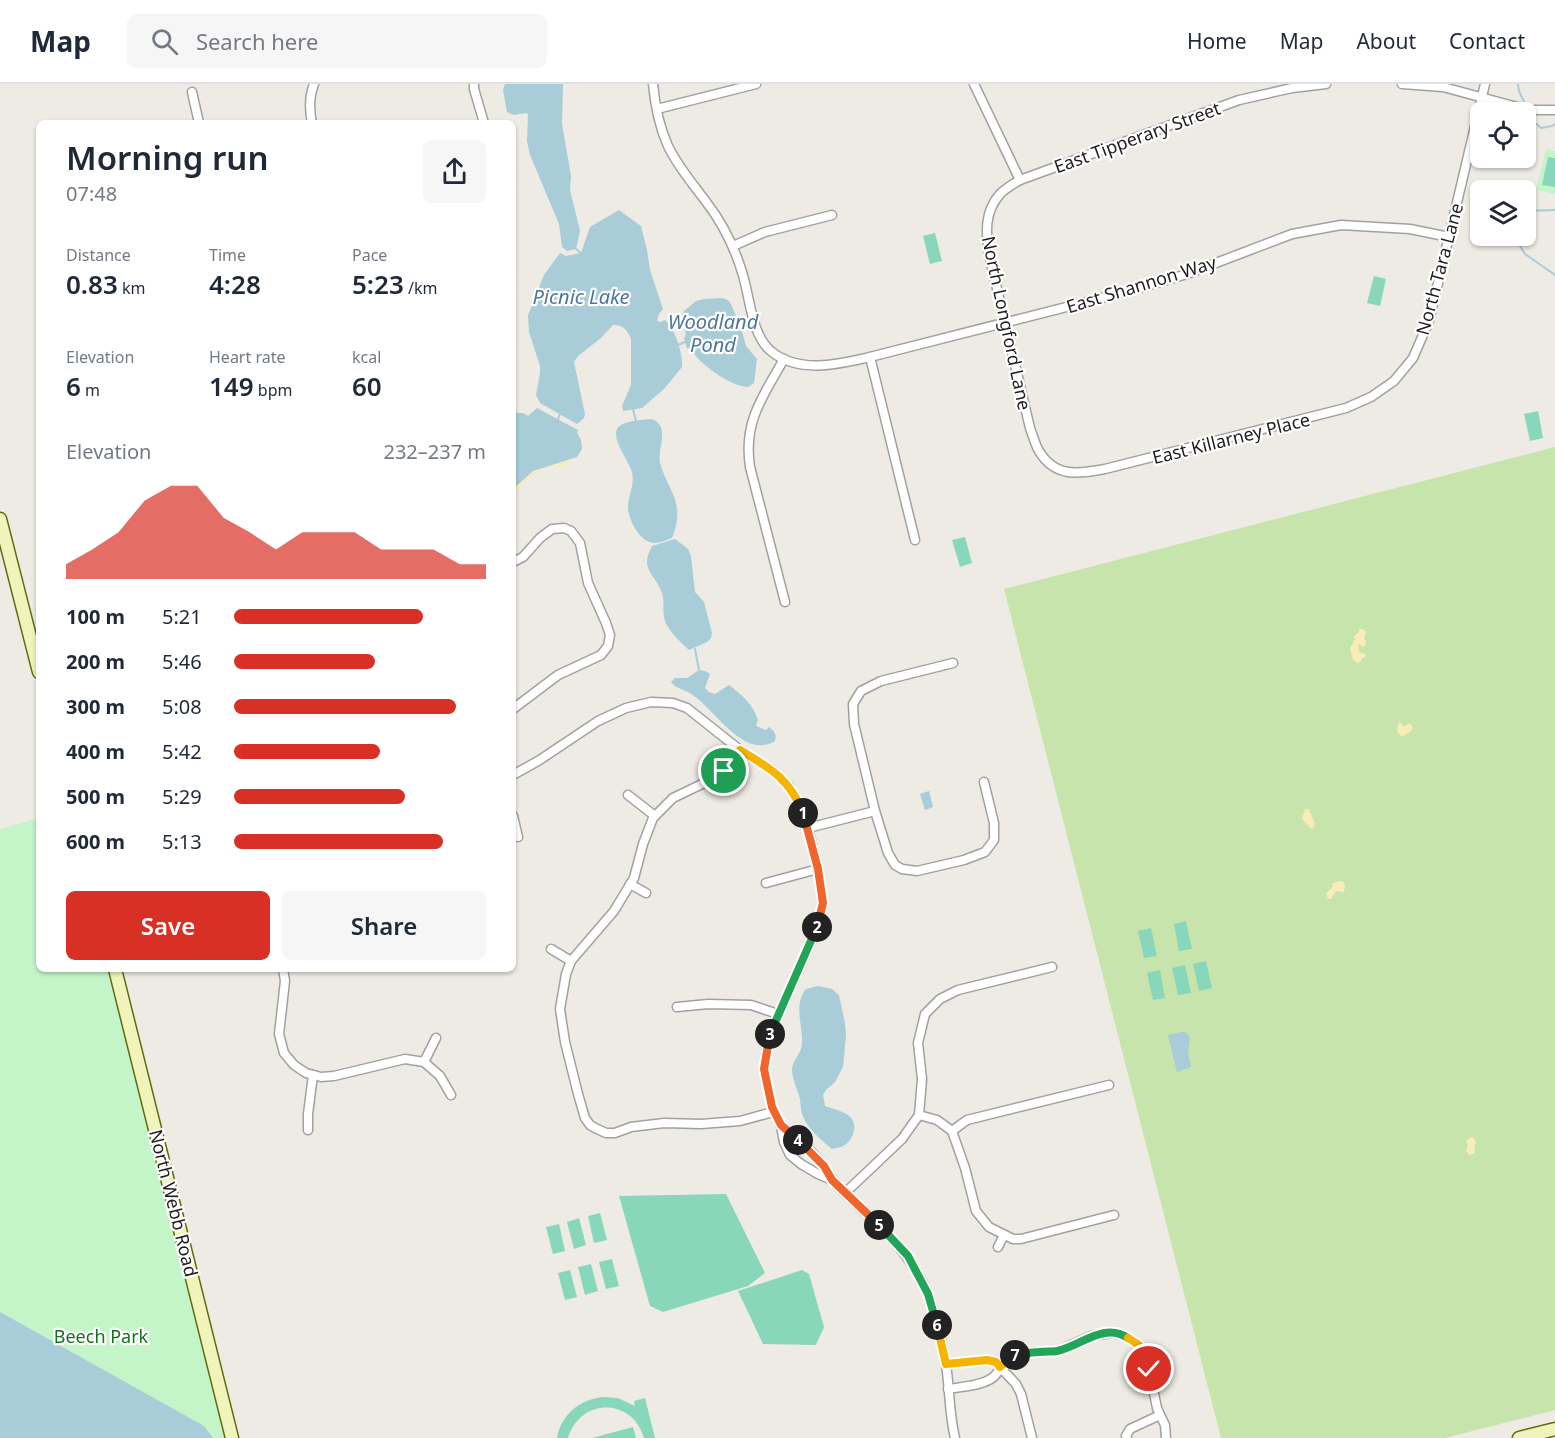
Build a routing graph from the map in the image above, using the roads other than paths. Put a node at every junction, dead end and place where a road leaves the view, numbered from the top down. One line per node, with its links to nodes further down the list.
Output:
1 (314, 84): 14 (street)
2 (474, 84): 15 (street)
3 (653, 84): 11 (street)
4 (756, 84): 11 (street)
5 (974, 84): 16 (street)
6 (1326, 84): 16 (street, East Tipperary Street)
7 (1402, 84): 10 (street)
8 (1485, 84): 10 (street, North Tara Lane)
9 (192, 92): 13 (street)
10 (1482, 98): 12 (street); 18 (street, North Tara Lane)
11 (657, 109): 19 (street)
12 (1555, 110)
13 (198, 120)
14 (311, 120)
15 (483, 120)
16 (1020, 180): 20 (street, North Longford Lane)
17 (832, 215): 19 (street)
18 (1449, 237): 20 (street, East Shannon Way); 23 (street, North Tara Lane)
19 (733, 246): 22 (street)
20 (1005, 322): 21 (street, East Shannon Way); 24 (street, North Longford Lane)
21 (870, 357): 22 (street, East Shannon Way); 26 (street)
22 (784, 359): 28 (street)
23 (1396, 378): 24 (street, East Killarney Place)
24 (1057, 468)
25 (1, 527): 29 (main road)
26 (915, 540)
27 (516, 560): 31 (street)
28 (785, 602)
29 (36, 661)
30 (953, 663): 36 (street)
31 (516, 707)
32 (740, 750): 33 (street); 37 (street); 38 (street)
33 (516, 773)
34 (984, 782): 36 (street)
35 (628, 795): 37 (street)
36 (875, 811): 38 (street)
37 (655, 816): 43 (street)
38 (808, 828): 41 (street)
39 (516, 829): 40 (street)
40 (518, 837)
41 (818, 869): 42 (street); 52 (street)
42 (766, 883)
43 (630, 884): 44 (street); 46 (street)
44 (646, 893)
45 (551, 949): 46 (street)
46 (571, 961): 59 (street)
47 (1052, 967): 53 (street)
48 (116, 972): 74 (main road, North Webb Road)
49 (284, 972): 56 (street)
50 (677, 1007): 52 (street)
51 (915, 1008): 53 (street)
52 (778, 1014): 59 (street)
53 (925, 1014): 60 (street)
54 (436, 1038): 55 (street)
55 (424, 1062): 56 (street); 58 (street)
56 (313, 1075): 62 (street)
57 (1109, 1085): 63 (street)
58 (451, 1095)
59 (773, 1112): 61 (street)
60 (919, 1115): 63 (street); 65 (street)
61 (781, 1125): 64 (street); 64 (street)
62 (308, 1130)
63 (952, 1131): 67 (street)
64 (832, 1180): 65 (street)
65 (845, 1193): 69 (street)
66 (1114, 1215): 67 (street)
67 (1004, 1235): 68 (street)
68 (998, 1247)
69 (946, 1364): 70 (street); 71 (street)
70 (1000, 1367): 71 (street); 72 (street); 76 (street)
71 (948, 1389): 75 (street)
72 (1160, 1416): 77 (street); 78 (street)
73 (1555, 1429): 79 (main road)
74 (232, 1438)
75 (955, 1438)
76 (1032, 1438)
77 (1127, 1438)
78 (1166, 1438)
79 (1519, 1438)

